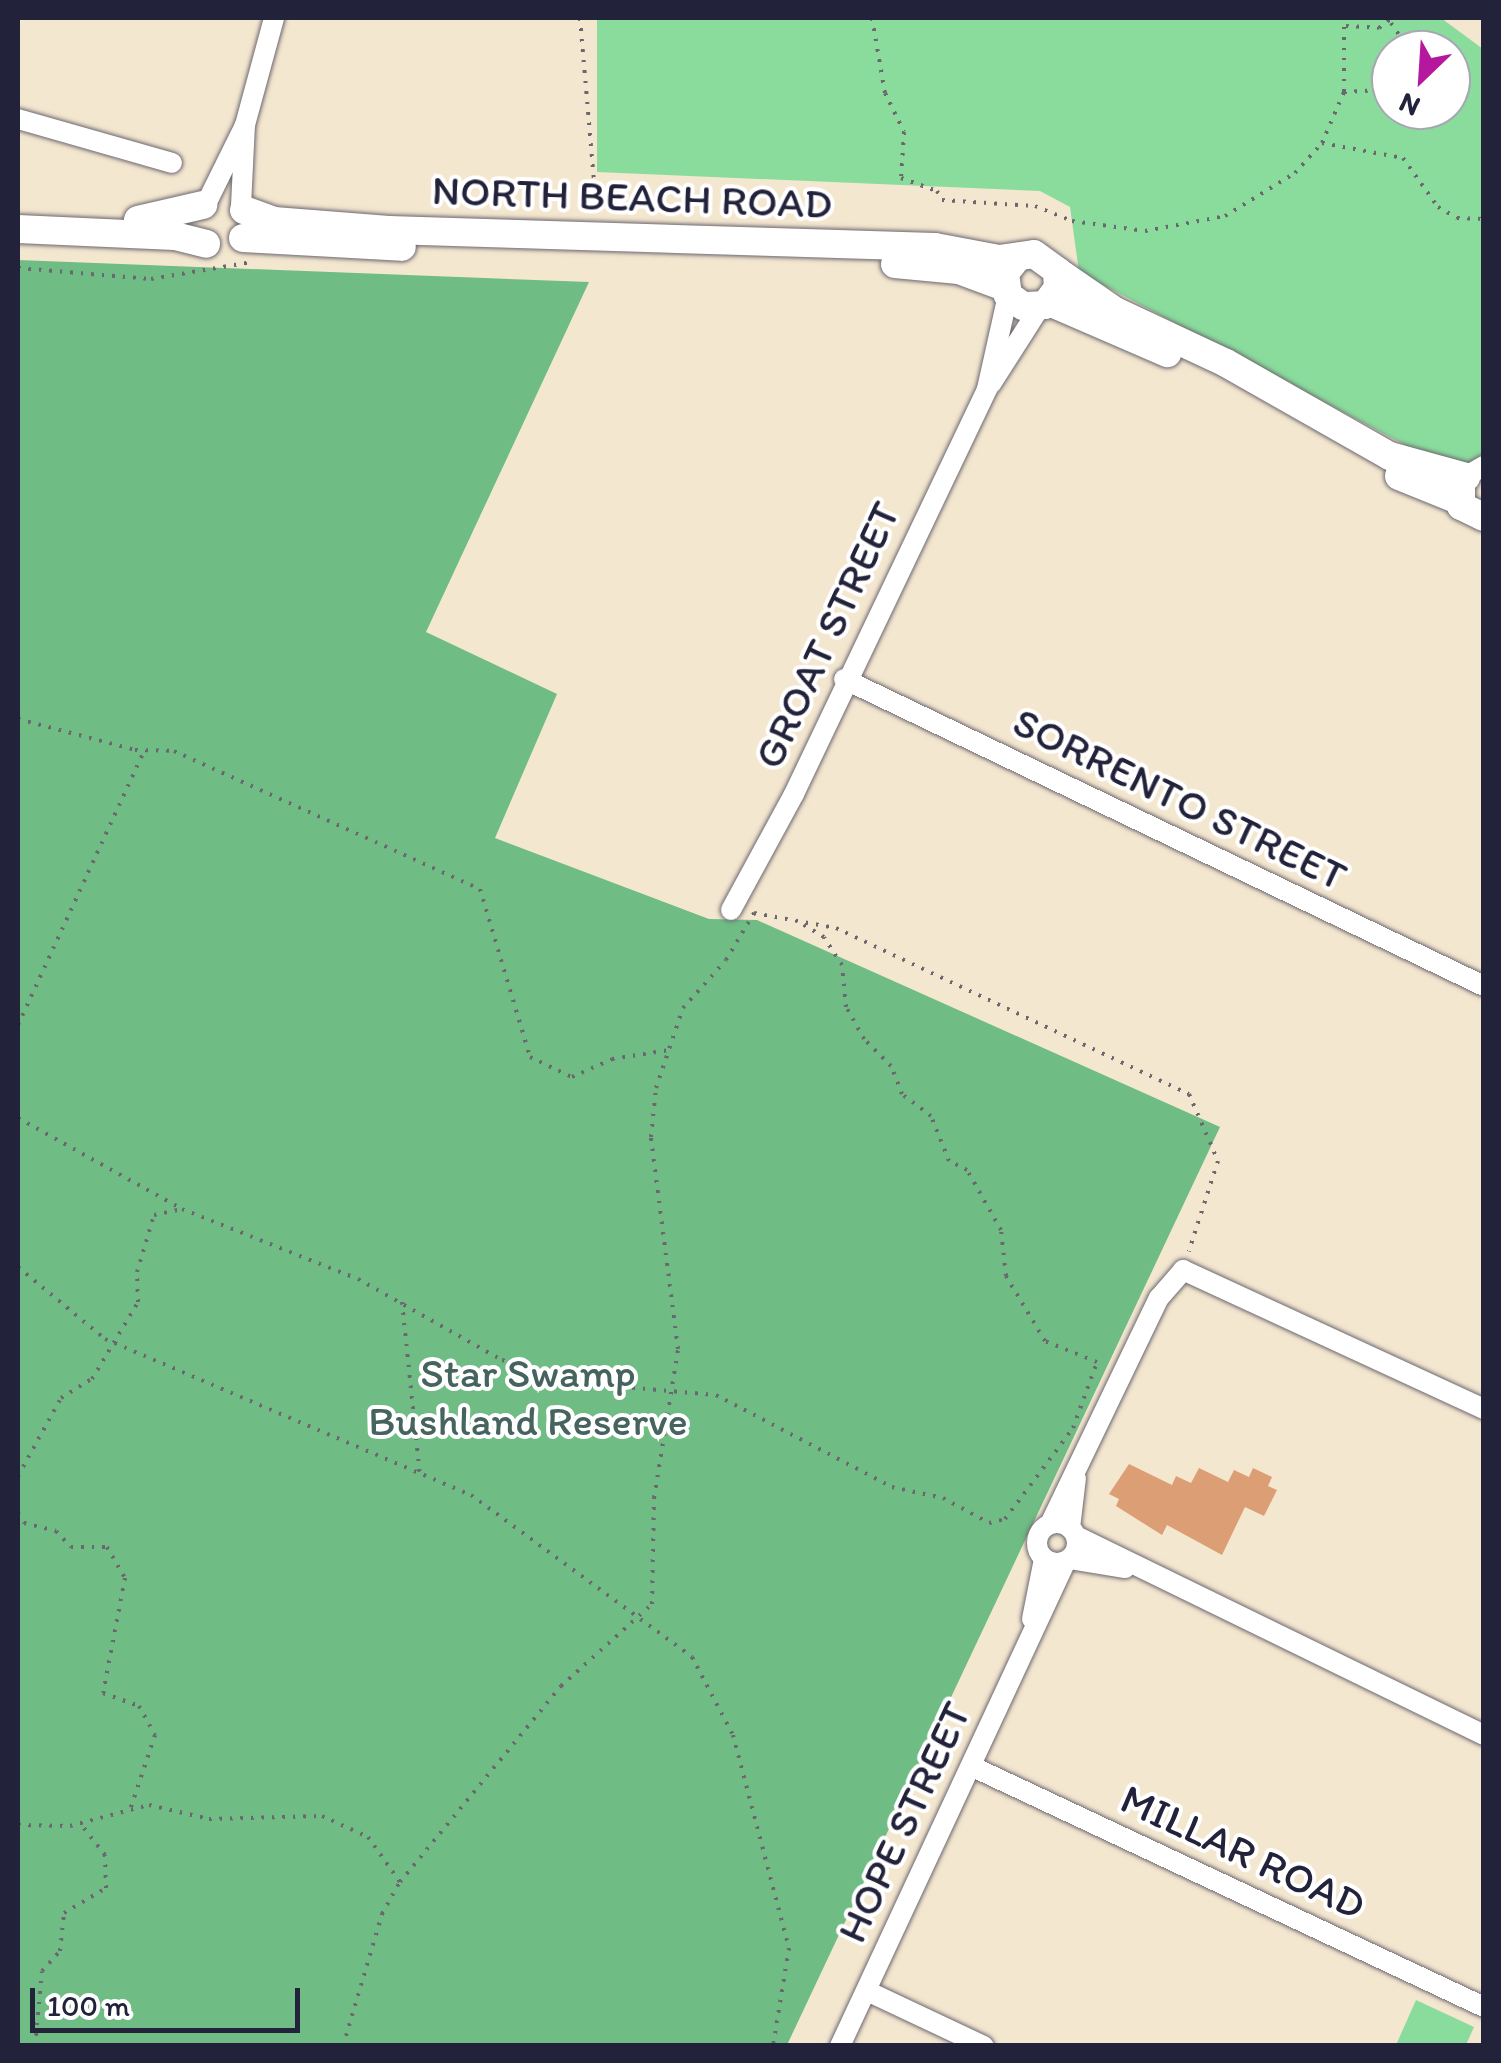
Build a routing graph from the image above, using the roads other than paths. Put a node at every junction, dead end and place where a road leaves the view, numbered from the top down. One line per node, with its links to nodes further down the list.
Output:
1 (274, 18): 3 (street)
2 (18, 119): 4 (street)
3 (244, 125): 5 (street); 7 (street)
4 (172, 163)
5 (205, 204): 6 (main road, NORTH BEACH ROAD); 7 (main road, NORTH BEACH ROAD); 9 (main road)
6 (18, 215)
7 (243, 218): 9 (main road, NORTH BEACH ROAD); 10 (main road, NORTH BEACH ROAD); 12 (main road, NORTH BEACH ROAD)
8 (18, 229): 9 (main road, NORTH BEACH ROAD)
9 (206, 244)
10 (1018, 257): 11 (main road, NORTH BEACH ROAD); 12 (main road)
11 (1057, 272): 13 (main road); 15 (main road, NORTH BEACH ROAD)
12 (1007, 291): 13 (main road, NORTH BEACH ROAD); 14 (street, GROAT STREET)
13 (1045, 305): 14 (street, GROAT STREET); 15 (main road, NORTH BEACH ROAD)
14 (987, 389): 17 (street, GROAT STREET)
15 (1472, 478): 16 (main road)
16 (1484, 517)
17 (844, 679): 18 (street, GROAT STREET); 19 (street, SORRENTO STREET)
18 (731, 910)
19 (1484, 986)
20 (1484, 1409): 21 (street)
21 (1065, 1530): 22 (street, HOPE STREET); 23 (street, HOPE STREET); 24 (street)
22 (1044, 1558): 23 (street); 25 (street, HOPE STREET)
23 (1068, 1560): 24 (street); 25 (street, HOPE STREET)
24 (1136, 1569): 26 (street)
25 (1034, 1631): 27 (street, HOPE STREET)
26 (1484, 1736)
27 (972, 1766): 28 (street, HOPE STREET); 29 (street, MILLAR ROAD)
28 (866, 1991): 30 (street, HOPE STREET); 31 (street)
29 (1484, 2007)
30 (840, 2046)
31 (984, 2046)

